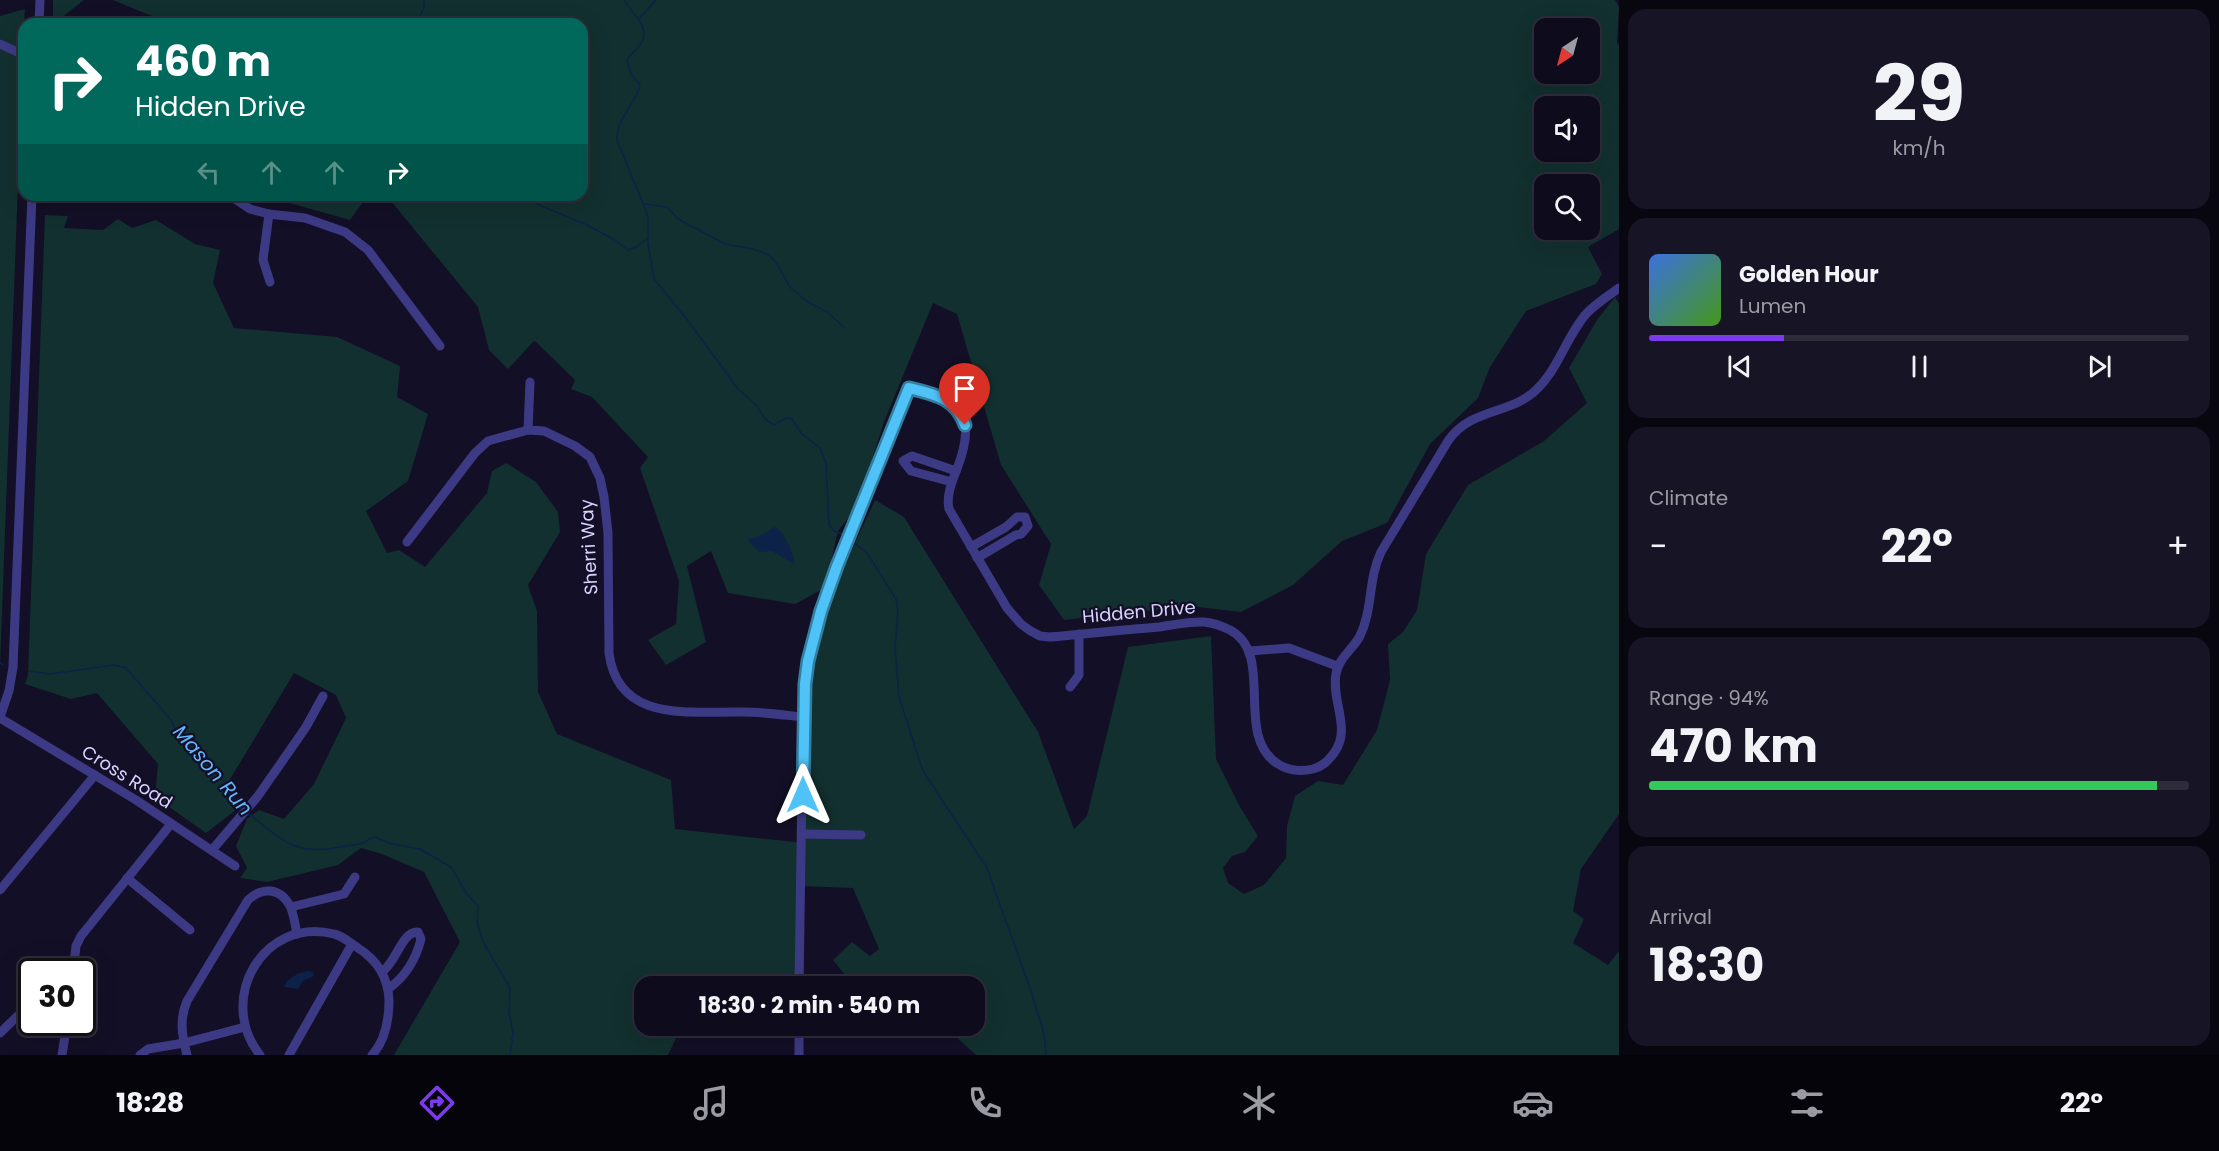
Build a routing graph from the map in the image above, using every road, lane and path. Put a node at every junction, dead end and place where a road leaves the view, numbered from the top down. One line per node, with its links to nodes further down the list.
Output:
1 (40, 0): 2 (street)
2 (39, 18)
3 (0, 44): 4 (street)
4 (18, 52)
5 (32, 201): 24 (street)
6 (239, 201): 7 (street)
7 (269, 214): 8 (street); 10 (street)
8 (270, 282)
9 (1619, 288): 20 (street)
10 (440, 346)
11 (530, 382): 12 (street)
12 (528, 430): 15 (street, Sherri Way); 23 (street, Sherri Way)
13 (956, 471): 14 (street, Hidden Drive); 14 (street); 23 (street, Hidden Drive)
14 (952, 482): 16 (street, Hidden Drive)
15 (407, 542)
16 (971, 547): 17 (street, Hidden Drive); 17 (street)
17 (977, 558): 18 (street, Hidden Drive)
18 (1079, 634): 19 (street, Hidden Drive); 21 (street)
19 (1250, 651): 20 (street); 20 (street)
20 (1337, 666)
21 (1070, 687)
22 (323, 696): 29 (street)
23 (803, 717): 27 (street)
24 (0, 718): 25 (street, Cross Road)
25 (94, 775): 26 (street, Cross Road); 33 (street)
26 (171, 824): 29 (street, Cross Road); 32 (street)
27 (803, 834): 28 (street); 40 (street)
28 (861, 835)
29 (212, 850): 30 (street, Cross Road)
30 (235, 866)
31 (355, 877): 34 (street)
32 (128, 878): 35 (street); 38 (street)
33 (0, 890)
34 (291, 907): 36 (street); 47 (street)
35 (190, 930)
36 (297, 934): 37 (street); 43 (street)
37 (352, 944): 39 (street); 52 (street)
38 (75, 958)
39 (382, 972): 41 (street); 41 (street)
40 (800, 976)
41 (388, 989): 53 (street)
42 (18, 1016): 44 (street)
43 (245, 1027): 47 (street); 51 (street)
44 (0, 1033)
45 (65, 1036): 48 (street)
46 (799, 1036): 54 (street)
47 (184, 1043): 49 (street); 50 (street)
48 (62, 1055)
49 (140, 1055)
50 (187, 1055)
51 (260, 1055)
52 (289, 1055)
53 (372, 1055)
54 (799, 1055)

